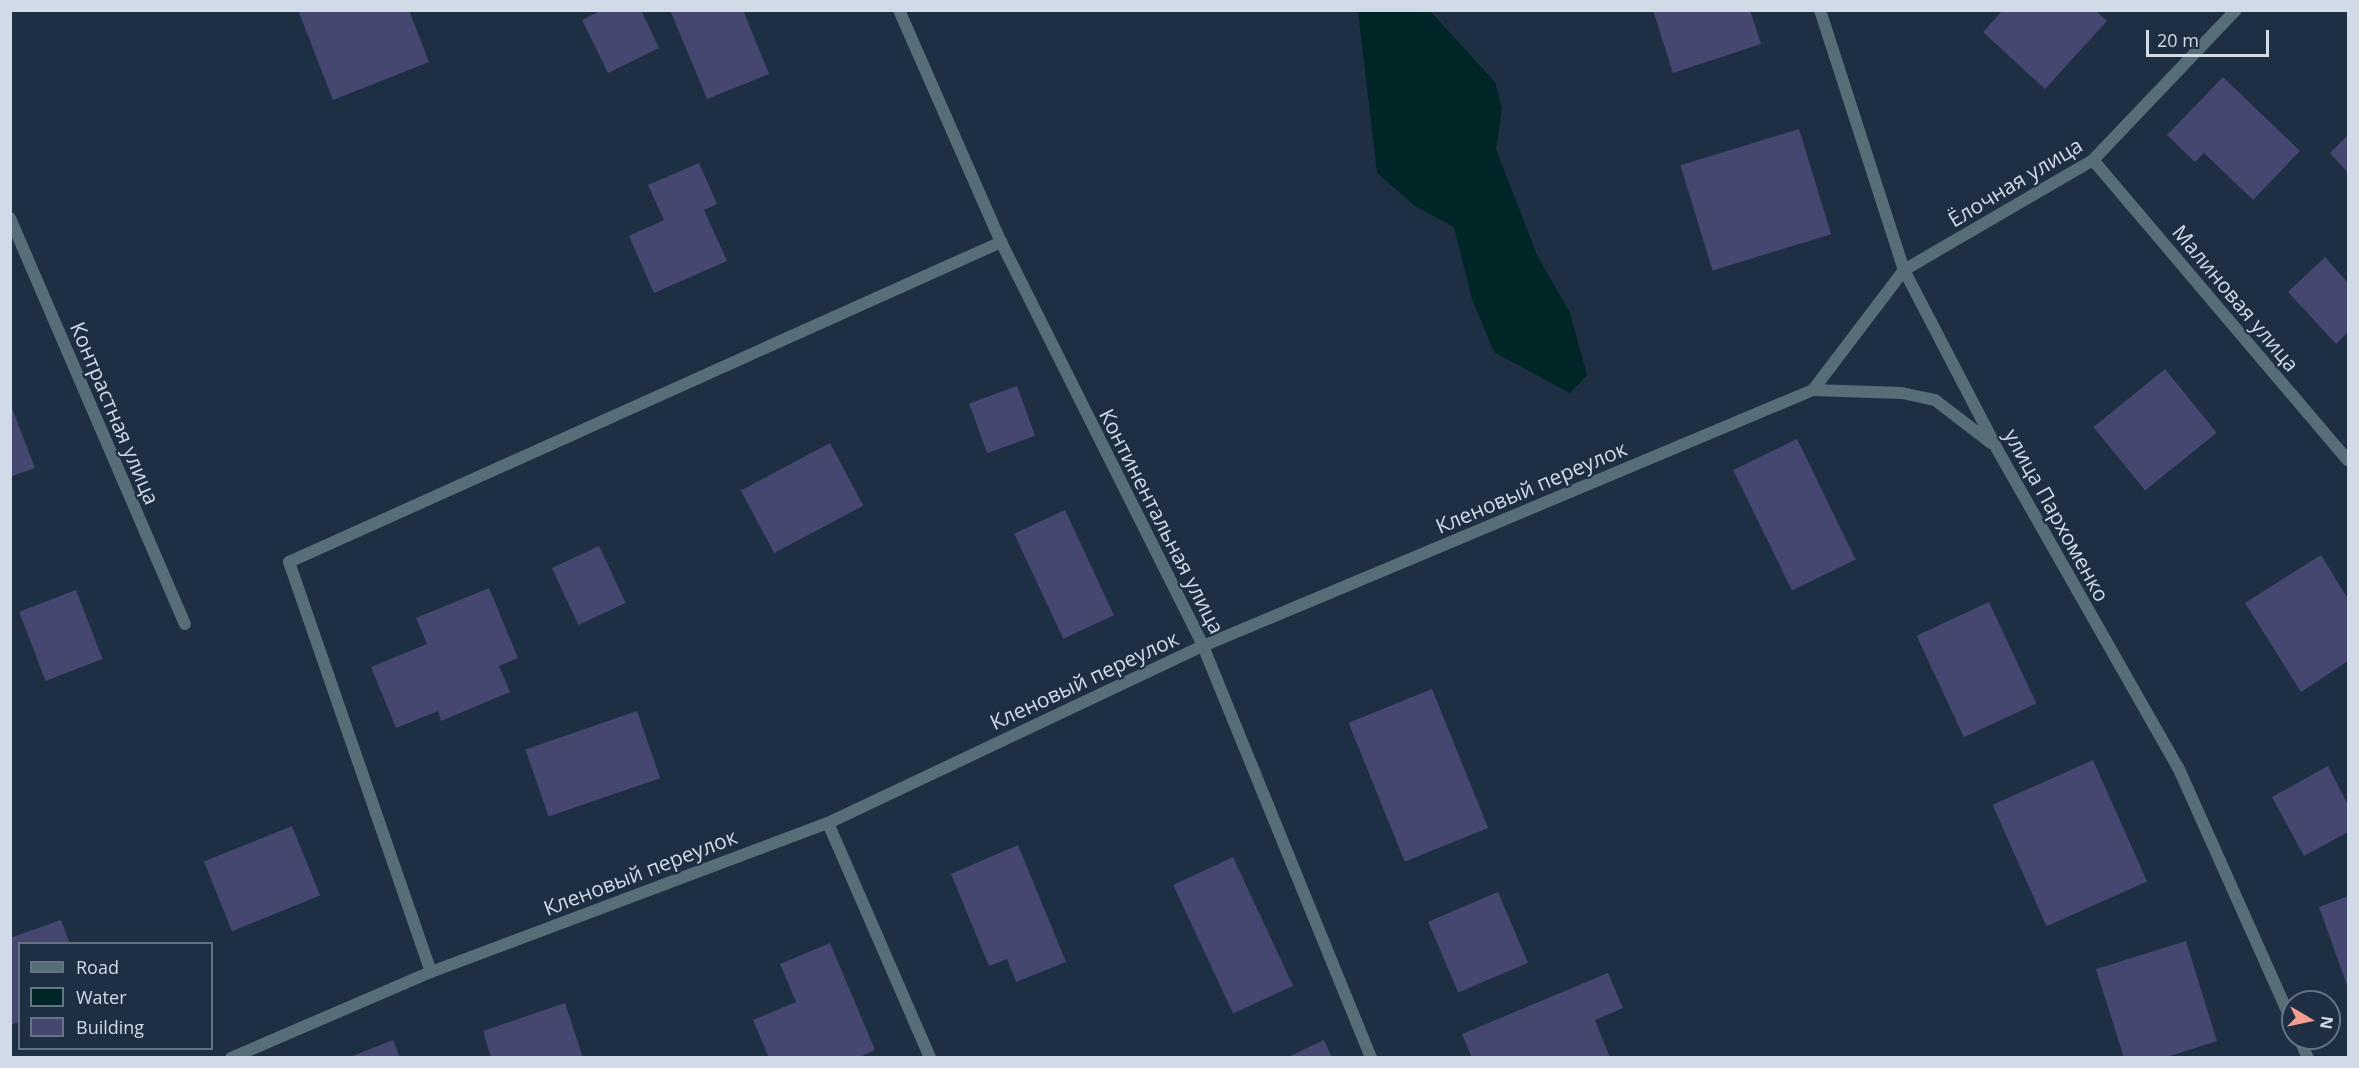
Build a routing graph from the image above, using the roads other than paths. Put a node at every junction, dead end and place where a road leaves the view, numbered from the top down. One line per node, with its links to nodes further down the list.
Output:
1 (898, 10): 6 (street, Континентальная улица)
2 (1820, 10): 7 (street, улица Пархоменко)
3 (2236, 10): 4 (street, Ёлочная улица)
4 (2093, 160): 7 (street, Ёлочная улица); 10 (street, Малиновая улица)
5 (10, 218): 11 (street, Контрастная улица)
6 (1001, 242): 12 (street, Континентальная улица); 14 (street)
7 (1904, 270): 8 (street); 9 (street, улица Пархоменко)
8 (1813, 390): 9 (street); 12 (street, Кленовый переулок)
9 (1997, 449): 15 (street, улица Пархоменко)
10 (2349, 461)
11 (185, 624)
12 (1203, 646): 13 (street, Кленовый переулок); 18 (street, Континентальная улица)
13 (828, 823): 14 (street, Кленовый переулок); 17 (street)
14 (431, 972): 16 (street, Кленовый переулок)
15 (2281, 997)
16 (231, 1058)
17 (930, 1058)
18 (1371, 1058)

